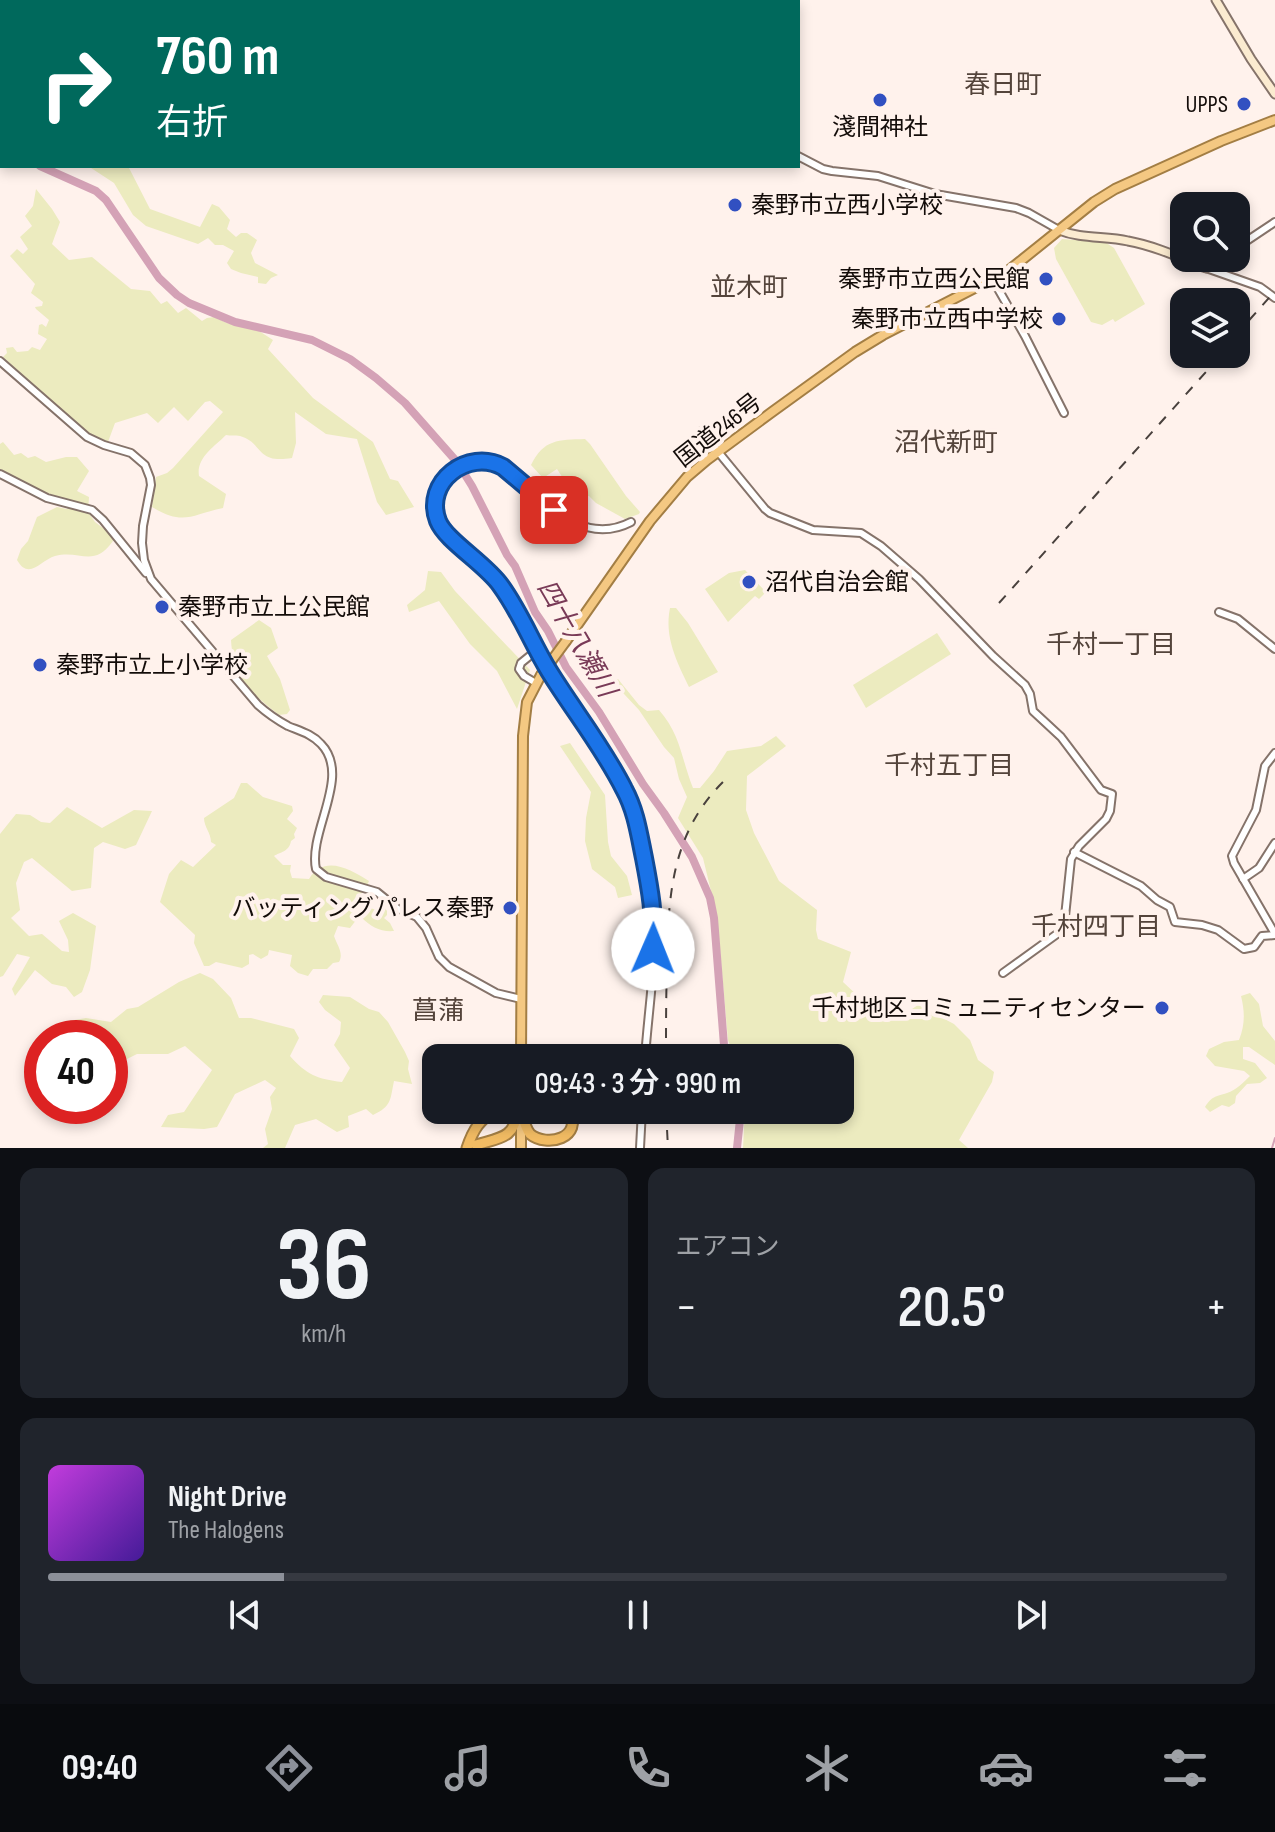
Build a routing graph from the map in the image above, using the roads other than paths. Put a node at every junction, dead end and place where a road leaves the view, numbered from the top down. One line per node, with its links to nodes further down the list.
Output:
1 (1216, 0): 2 (main road)
2 (1275, 94)
3 (1275, 120): 6 (highway, 国道246号)
4 (800, 157): 6 (street)
5 (1275, 222): 7 (street)
6 (1059, 230): 8 (main road); 10 (highway, 国道246号)
7 (1250, 239)
8 (1170, 255)
9 (1217, 272): 11 (street)
10 (993, 280): 13 (street); 15 (highway, 国道246号)
11 (1275, 298)
12 (0, 361): 18 (street)
13 (1064, 413)
14 (701, 431): 15 (street)
15 (719, 452): 22 (highway, 国道246号, bridge); 25 (street)
16 (0, 474): 18 (street)
17 (631, 522): 21 (street)
18 (151, 579): 29 (street)
19 (1219, 612): 20 (street)
20 (1275, 649)
21 (537, 650): 22 (street); 31 (street)
22 (539, 679): 29 (highway, 国道246号)
23 (1275, 753): 26 (street)
24 (1275, 843): 26 (street)
25 (1074, 852): 27 (street); 28 (street)
26 (1243, 879): 27 (street)
27 (1275, 934)
28 (1003, 973)
29 (521, 999): 30 (highway, 国道246号)
30 (521, 1044)
31 (646, 1044)
32 (472, 1124): 40 (highway)
33 (478, 1124): 40 (highway)
34 (514, 1124): 40 (highway)
35 (520, 1124): 41 (highway)
36 (525, 1124): 37 (highway)
37 (572, 1124)
38 (579, 1124): 42 (highway)
39 (641, 1124): 43 (street)
40 (468, 1147)
41 (521, 1148)
42 (560, 1148)
43 (640, 1148)

